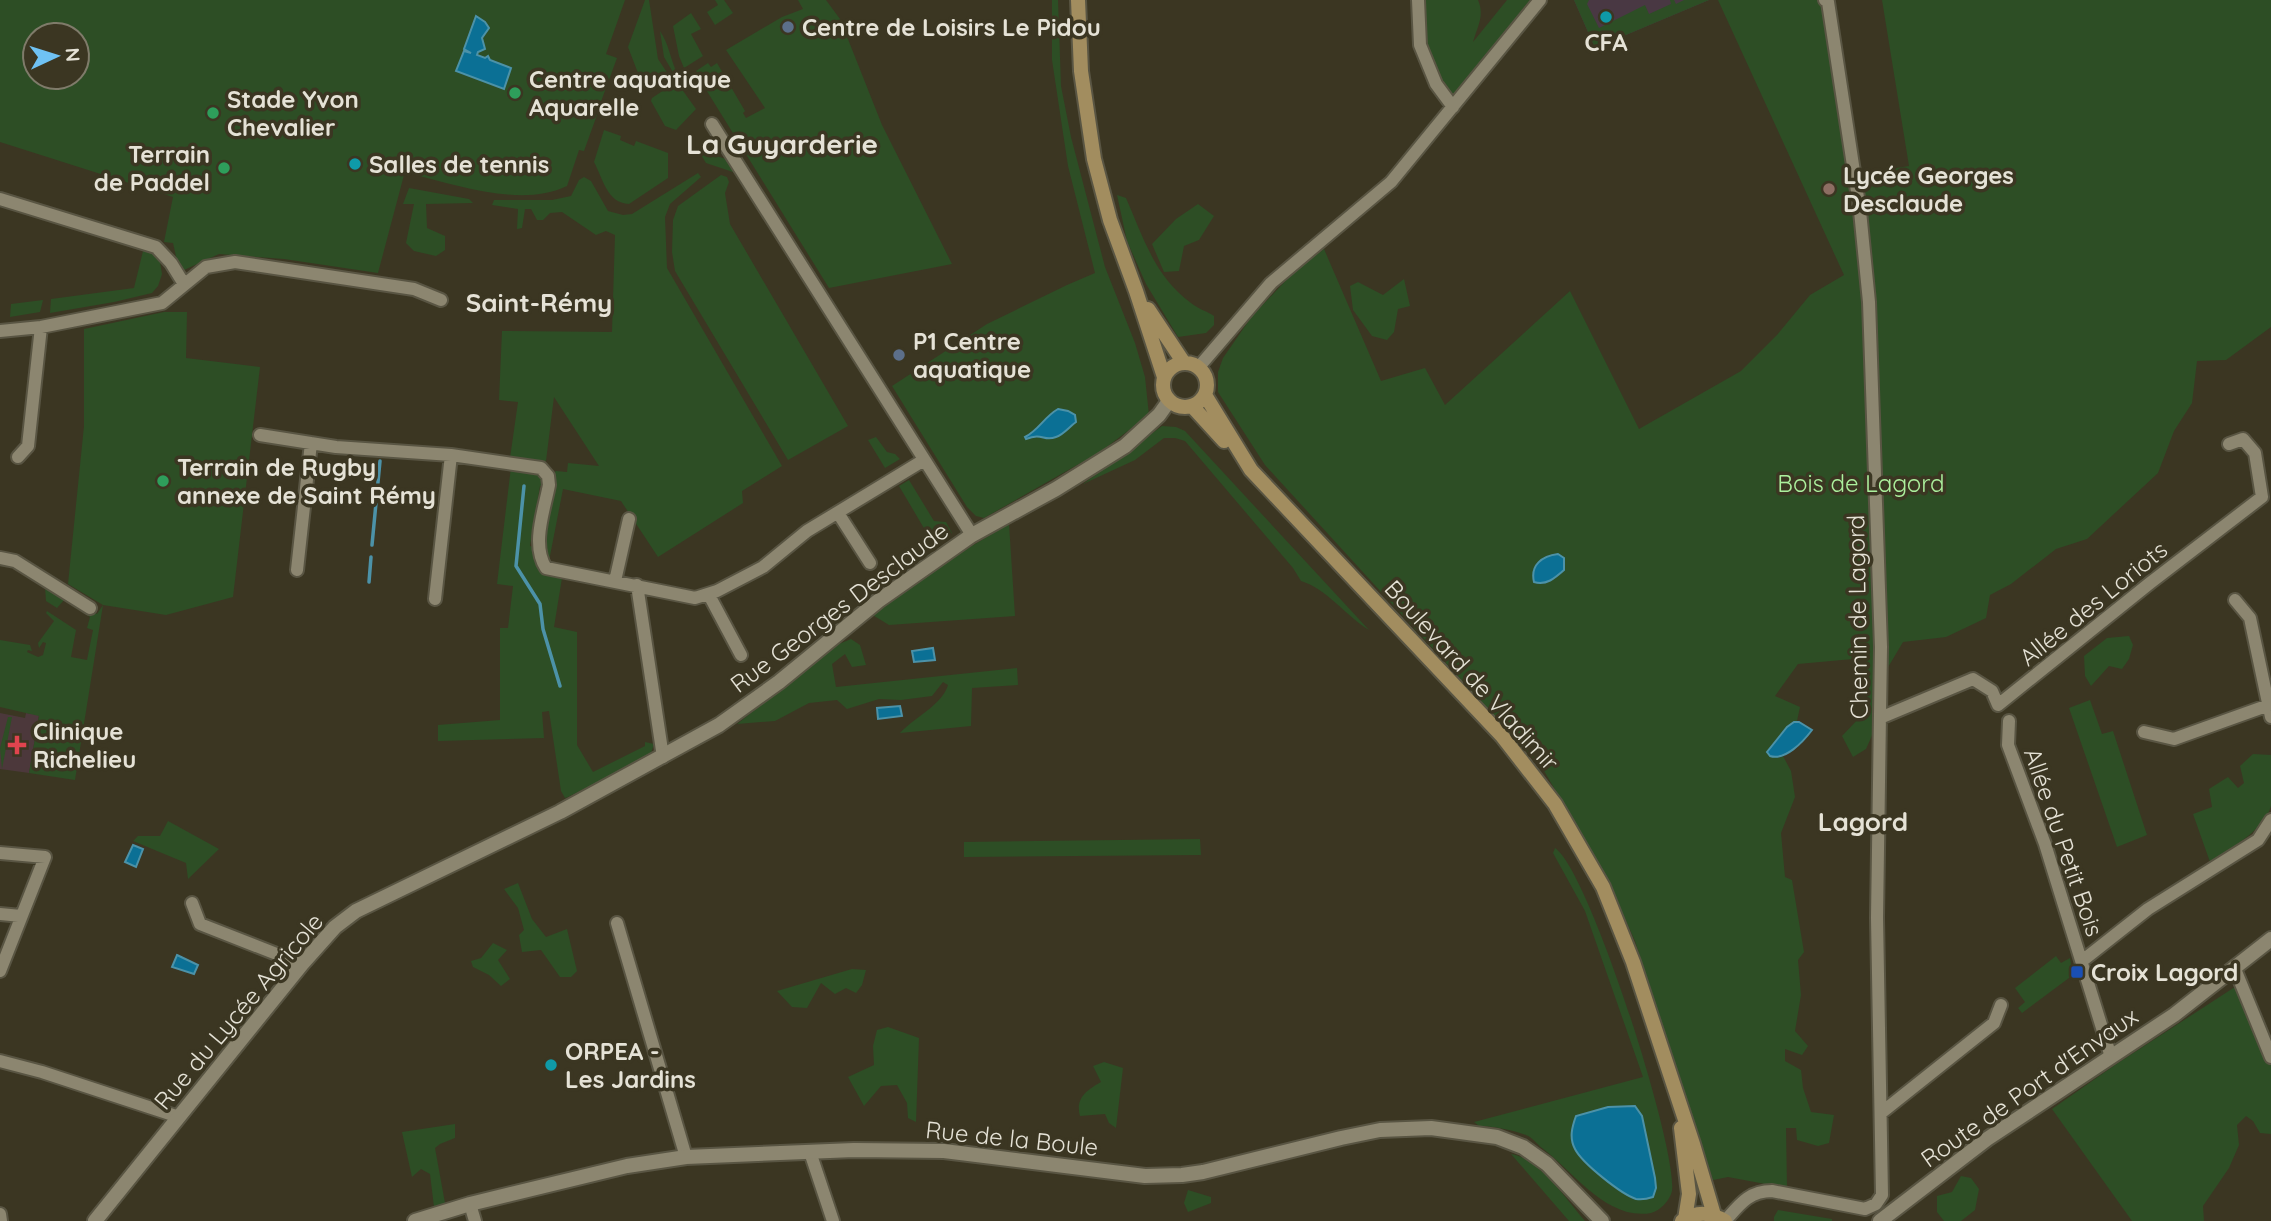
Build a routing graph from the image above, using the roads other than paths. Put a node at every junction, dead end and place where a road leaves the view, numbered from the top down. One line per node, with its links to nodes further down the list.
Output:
1 (1078, 0): 9 (main road)
2 (1418, 0): 5 (street)
3 (1540, 0): 5 (street)
4 (1828, 1): 40 (street, Chemin de Lagord)
5 (1453, 107): 14 (street)
6 (712, 124): 24 (street)
7 (0, 199): 8 (street)
8 (184, 284): 10 (street); 11 (street)
9 (1136, 291): 13 (main road); 15 (main road)
10 (441, 300)
11 (41, 327): 12 (street); 23 (street)
12 (0, 331)
13 (1184, 363): 14 (main road); 15 (main road)
14 (1198, 368): 16 (main road)
15 (1164, 377): 17 (main road)
16 (1205, 395): 18 (main road); 25 (main road, Boulevard de Vladimir)
17 (1169, 401): 18 (main road); 28 (street, Rue Georges Desclaude)
18 (1192, 406): 25 (main road)
19 (260, 435): 20 (street)
20 (311, 443): 22 (street); 31 (street)
21 (2229, 444): 40 (street, Allée des Loriots)
22 (451, 455): 32 (street); 35 (street)
23 (18, 457)
24 (924, 460): 26 (street); 28 (street)
25 (1251, 470): 60 (main road, Boulevard de Vladimir)
26 (838, 513): 30 (street); 34 (street)
27 (629, 519): 32 (street)
28 (972, 535): 43 (street, Rue Georges Desclaude)
29 (0, 558): 37 (street)
30 (870, 563)
31 (297, 570)
32 (615, 581): 33 (street)
33 (637, 585): 34 (street); 43 (street)
34 (709, 595): 38 (street)
35 (435, 599)
36 (2235, 600): 39 (street)
37 (90, 608)
38 (741, 654)
39 (2270, 711): 42 (street)
40 (1880, 718): 61 (street, Chemin de Lagord)
41 (2009, 721): 52 (street, Allée du Petit Bois)
42 (2144, 732)
43 (663, 757): 44 (street, Rue Georges Desclaude)
44 (560, 812): 53 (street, Rue du Lycée Agricole)
45 (2271, 820): 52 (street)
46 (0, 853): 49 (street)
47 (192, 903): 53 (street)
48 (0, 914): 49 (street)
49 (21, 916): 55 (street)
50 (617, 923): 64 (street)
51 (2271, 939): 54 (street, Route de Port d'Envaux)
52 (2082, 961): 57 (street, Allée du Petit Bois)
53 (302, 964): 62 (street, Rue du Lycée Agricole)
54 (2235, 969): 57 (street, Route de Port d'Envaux); 58 (street)
55 (0, 971)
56 (2001, 1005): 61 (street)
57 (2110, 1057): 77 (street, Route de Port d'Envaux)
58 (2271, 1057)
59 (0, 1061): 62 (street)
60 (1677, 1099): 68 (main road, Boulevard de Vladimir); 69 (main road, Boulevard de Vladimir)
61 (1881, 1113): 68 (street, Chemin de Lagord)
62 (179, 1117): 71 (street, Rue du Lycée Agricole)
63 (810, 1152): 64 (street, Rue de la Boule); 65 (street, Rue de la Boule); 74 (street)
64 (686, 1157): 66 (street, Rue de la Boule)
65 (1584, 1201): 75 (street, Rue de la Boule); 76 (street, Rue de la Boule)
66 (470, 1204): 72 (street, Rue de la Boule); 73 (street)
67 (0, 1214): 70 (street)
68 (1722, 1219): 69 (main road)
69 (1684, 1220)
70 (1, 1221)
71 (95, 1221)
72 (415, 1221)
73 (475, 1221)
74 (834, 1221)
75 (1602, 1221)
76 (1616, 1221)
77 (1880, 1221)

